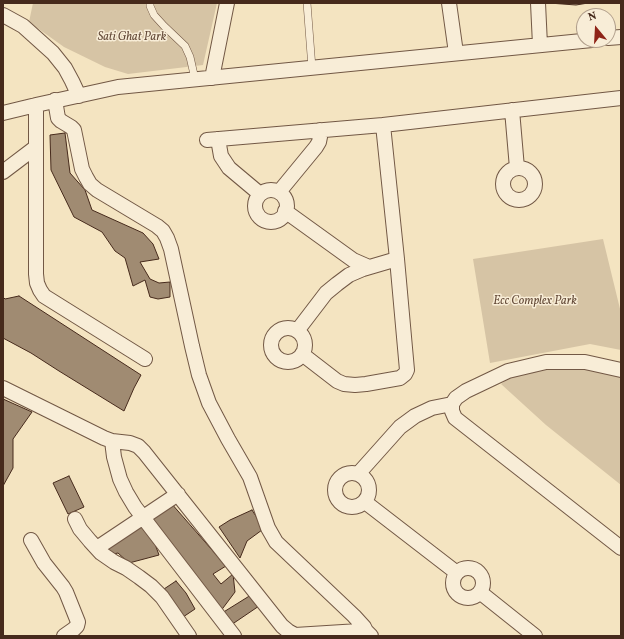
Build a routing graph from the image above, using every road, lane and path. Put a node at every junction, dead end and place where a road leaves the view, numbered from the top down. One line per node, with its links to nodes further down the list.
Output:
1 (150, 3): 12 (lane)
2 (227, 3): 11 (street)
3 (307, 3): 10 (lane)
4 (449, 3): 9 (street)
5 (538, 3): 8 (street)
6 (3, 15): 13 (street)
7 (576, 42): 8 (street)
8 (540, 45): 9 (street)
9 (456, 53): 10 (street)
10 (312, 68): 11 (street)
11 (212, 78): 12 (street)
12 (194, 80): 13 (street)
13 (79, 96): 15 (street)
14 (621, 98): 17 (street)
15 (55, 100): 16 (street); 46 (street)
16 (36, 105): 18 (street); 21 (street)
17 (512, 110): 19 (street); 22 (street)
18 (3, 113)
19 (383, 125): 20 (street); 27 (street)
20 (320, 130): 24 (street); 25 (street)
21 (36, 148): 23 (street); 31 (street)
22 (517, 168)
23 (3, 172)
24 (279, 192): 25 (street); 26 (street)
25 (260, 194): 26 (street)
26 (286, 211): 28 (street)
27 (397, 259): 28 (street); 30 (street)
28 (369, 267): 29 (street)
29 (297, 331): 30 (street); 30 (street)
30 (302, 354)
31 (145, 359)
32 (621, 370): 34 (street)
33 (3, 388): 35 (street)
34 (452, 404): 36 (street); 43 (street)
35 (112, 441): 37 (street); 39 (street)
36 (358, 474): 38 (street); 38 (street)
37 (178, 494): 39 (street); 47 (street)
38 (365, 502): 44 (street)
39 (142, 517): 42 (street); 50 (street)
40 (75, 519): 42 (street)
41 (31, 540): 48 (street)
42 (97, 548): 49 (street)
43 (621, 548)
44 (457, 573): 45 (street); 45 (street)
45 (481, 593): 51 (street)
46 (368, 634): 47 (street)
47 (291, 635)
48 (64, 636)
49 (190, 636)
50 (234, 636)
51 (535, 636)

